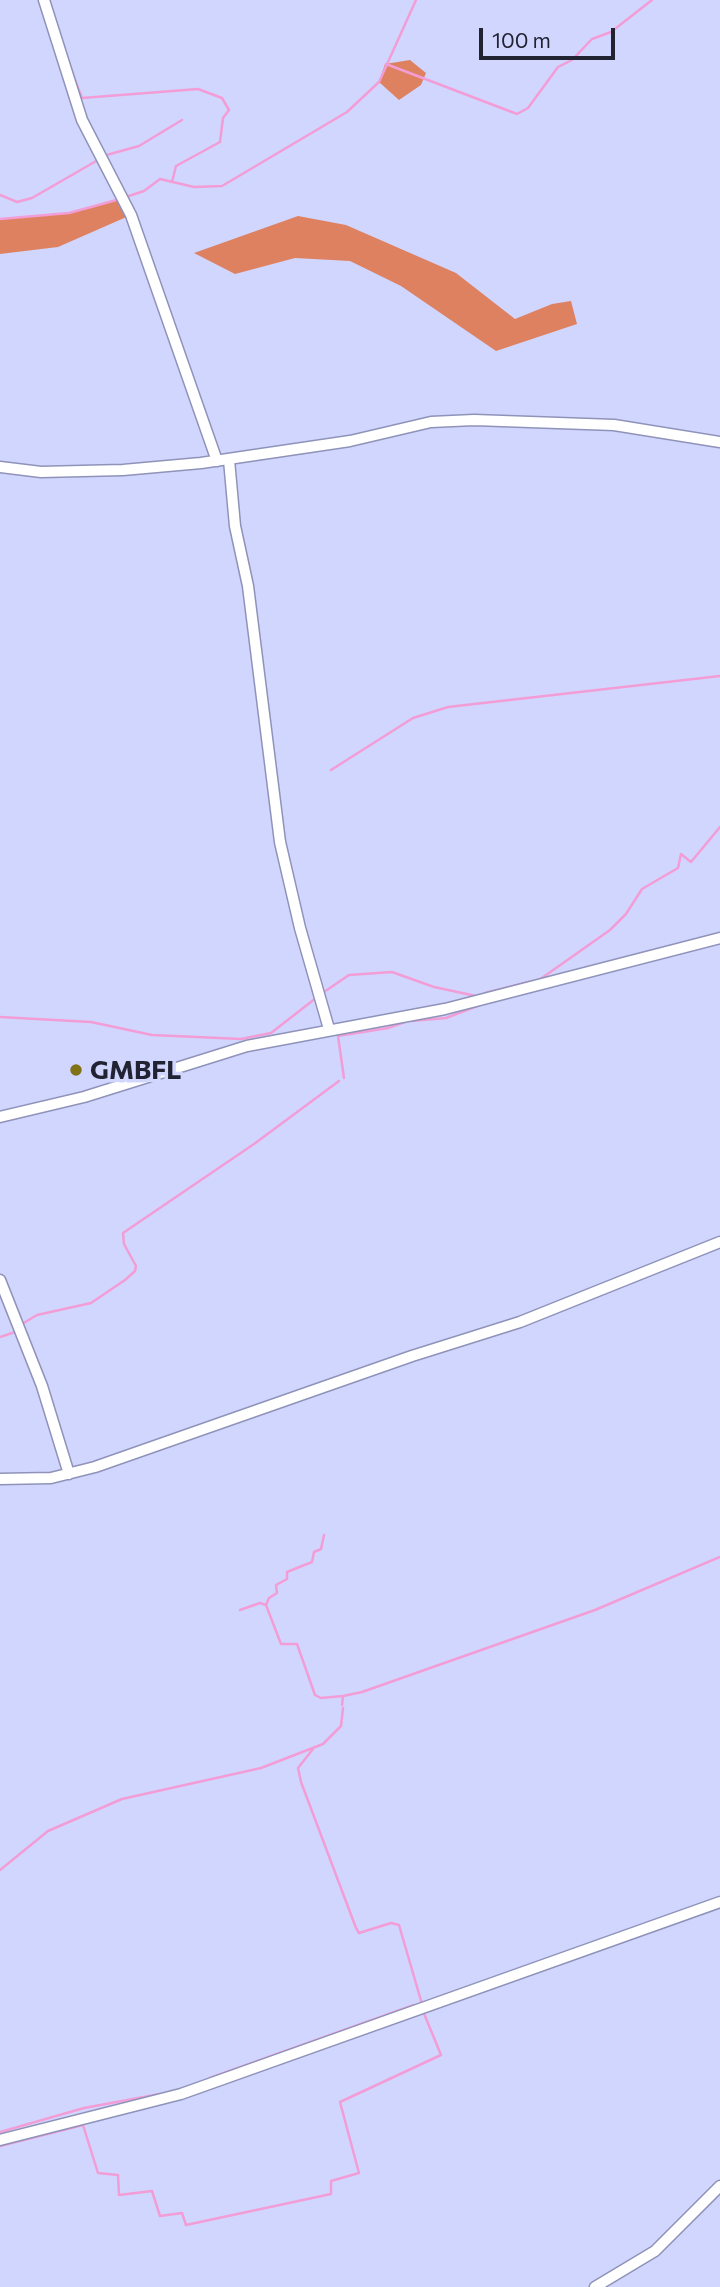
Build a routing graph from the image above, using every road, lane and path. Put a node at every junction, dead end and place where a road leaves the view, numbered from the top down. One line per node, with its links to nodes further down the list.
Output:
1 (44, 0): 4 (street)
2 (720, 442): 3 (street)
3 (229, 460): 4 (street); 7 (street)
4 (217, 461): 5 (street)
5 (0, 467)
6 (720, 938): 7 (street)
7 (329, 1029): 8 (street)
8 (0, 1117)
9 (720, 1242): 11 (street)
10 (0, 1280): 11 (street)
11 (69, 1474): 12 (street)
12 (0, 1479)
13 (720, 1902): 14 (street)
14 (0, 2140)
15 (720, 2186): 16 (street)
16 (596, 2287)

